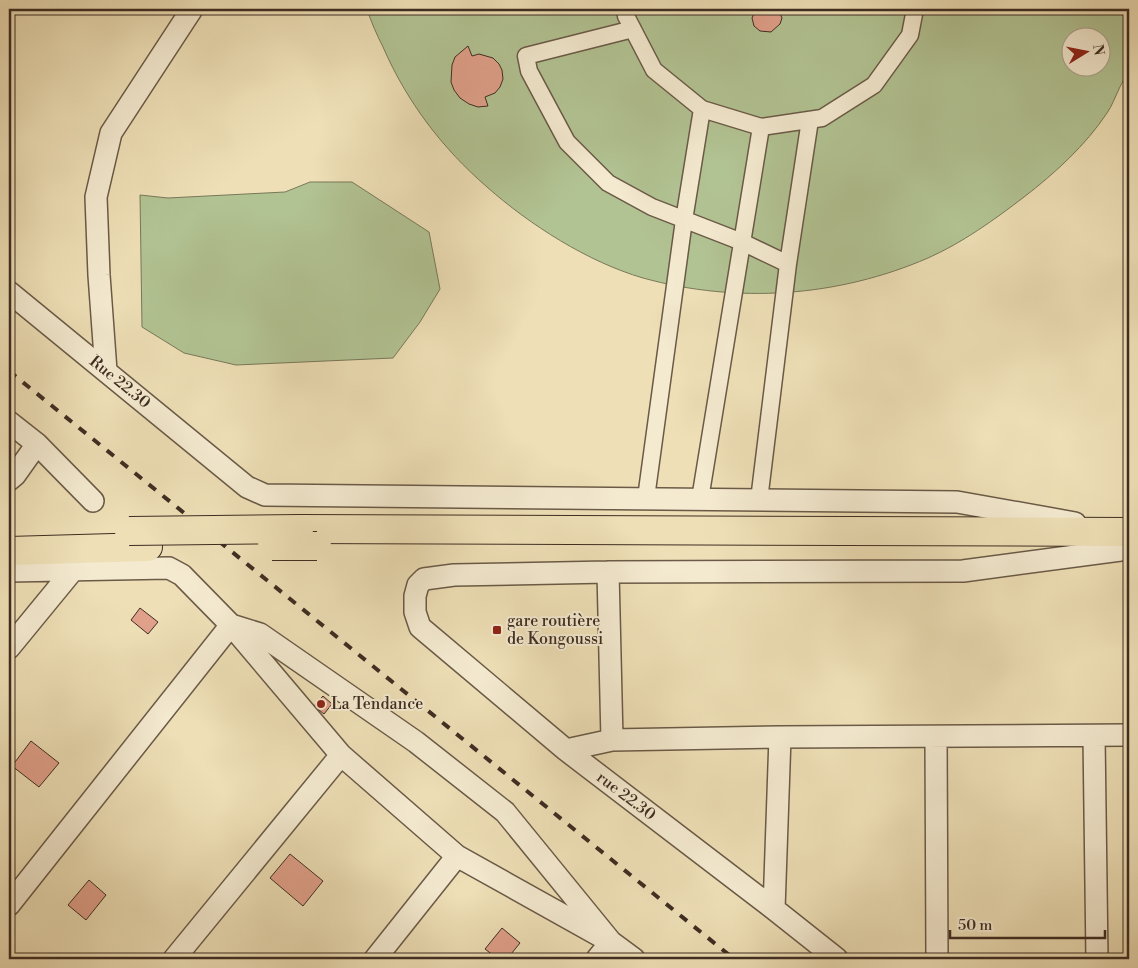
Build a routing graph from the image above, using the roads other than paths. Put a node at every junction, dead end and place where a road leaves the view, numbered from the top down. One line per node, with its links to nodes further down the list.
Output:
1 (192, 9): 12 (street)
2 (626, 9): 4 (street)
3 (915, 9): 6 (street)
4 (633, 29): 5 (street); 8 (street)
5 (702, 109): 7 (street); 8 (street)
6 (810, 120): 7 (street); 10 (street)
7 (761, 127): 9 (street)
8 (684, 220): 9 (street); 16 (street)
9 (742, 242): 10 (street); 17 (street)
10 (788, 264): 18 (street)
11 (9, 292): 12 (street, Rue 22.30)
12 (106, 371): 16 (street, Rue 22.30)
13 (9, 422): 14 (street)
14 (37, 444): 15 (street); 19 (street)
15 (9, 480)
16 (646, 498): 17 (street, Rue 22.30)
17 (700, 499): 18 (street, Rue 22.30)
18 (759, 500): 22 (street, Rue 22.30)
19 (93, 501)
20 (9, 534): 21 (main road)
21 (138, 539): 22 (main road, bridge); 23 (main road)
22 (1128, 541): 26 (street)
23 (9, 551)
24 (73, 570): 25 (street); 27 (street); 28 (street)
25 (9, 571)
26 (608, 572): 33 (street); 34 (street, rue 22.30)
27 (231, 625): 35 (street); 37 (street); 39 (street)
28 (9, 648)
29 (1129, 735): 30 (street)
30 (1094, 736): 32 (street); 46 (street)
31 (780, 737): 32 (street); 33 (street); 38 (street)
32 (936, 737): 45 (street)
33 (612, 740): 34 (street)
34 (566, 750): 38 (street, rue 22.30)
35 (341, 756): 36 (street); 40 (street)
36 (457, 856): 39 (street); 41 (street)
37 (9, 905)
38 (774, 909): 44 (street, rue 22.30)
39 (611, 942): 42 (street); 43 (street)
40 (174, 959)
41 (375, 959)
42 (597, 959)
43 (634, 959)
44 (837, 959)
45 (937, 959)
46 (1097, 959)

